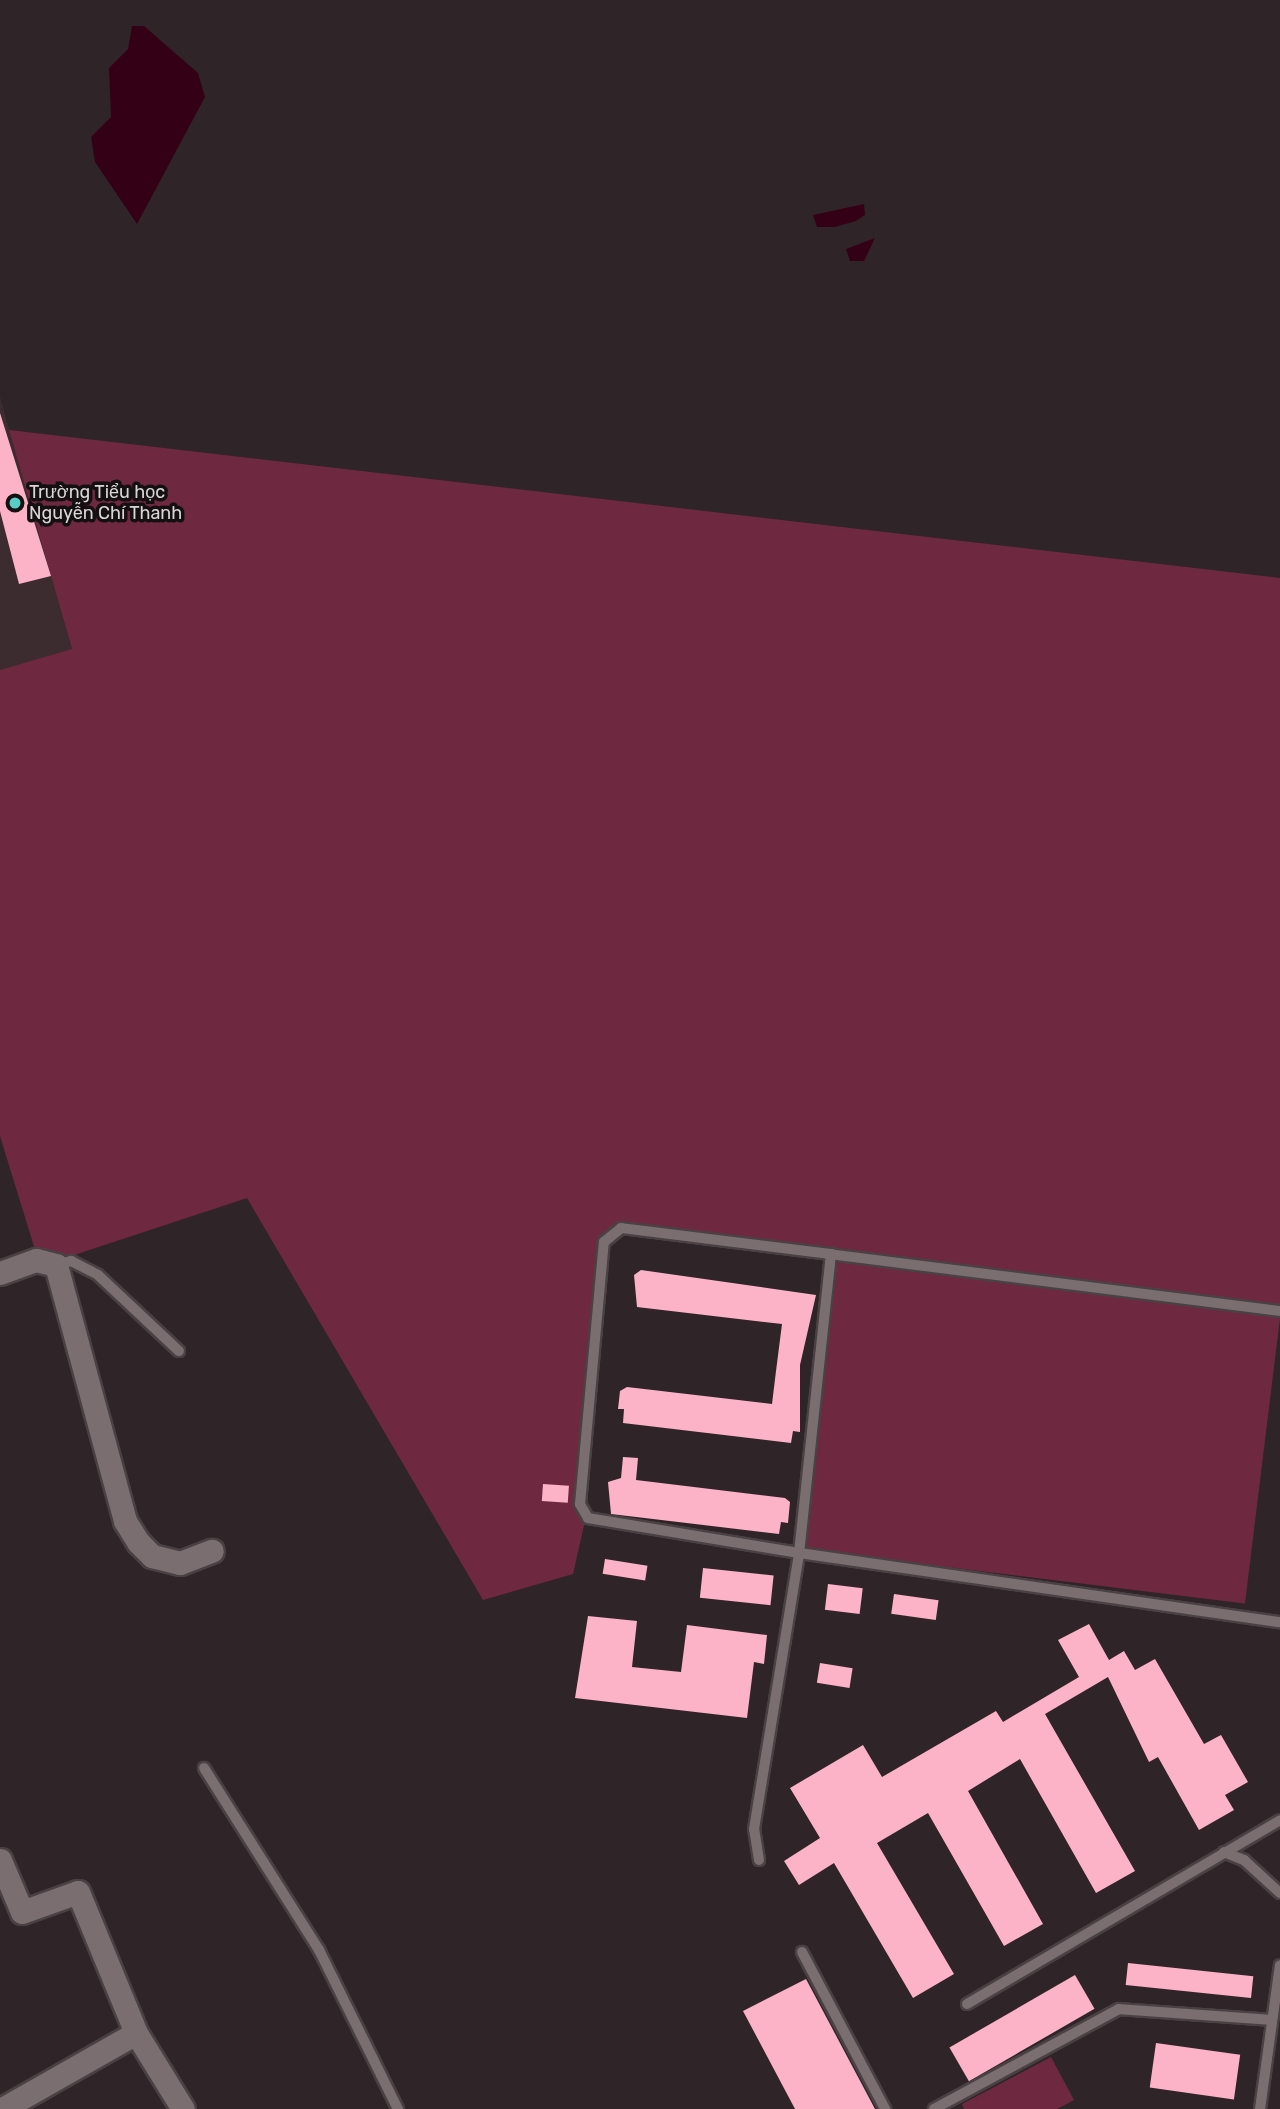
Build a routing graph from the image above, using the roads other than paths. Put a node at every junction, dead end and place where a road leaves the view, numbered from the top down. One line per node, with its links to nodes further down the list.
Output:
1 (831, 1254): 4 (lane); 7 (lane); 7 (lane)
2 (55, 1265): 3 (street); 5 (lane); 6 (street)
3 (0, 1273)
4 (1280, 1311)
5 (179, 1351)
6 (212, 1551)
7 (799, 1553): 8 (lane); 13 (lane)
8 (1280, 1622)
9 (204, 1768): 23 (lane)
10 (1280, 1820): 11 (lane)
11 (1224, 1852): 14 (lane); 17 (lane)
12 (0, 1860): 19 (street)
13 (760, 1860)
14 (1280, 1893)
15 (802, 1952): 24 (lane)
16 (1280, 1965): 18 (lane)
17 (967, 2004)
18 (1272, 2020): 20 (lane); 25 (lane)
19 (136, 2033): 21 (street); 22 (street)
20 (1275, 2041): 26 (lane)
21 (2, 2109)
22 (183, 2109)
23 (398, 2109)
24 (885, 2109)
25 (934, 2109)
26 (1260, 2109)

